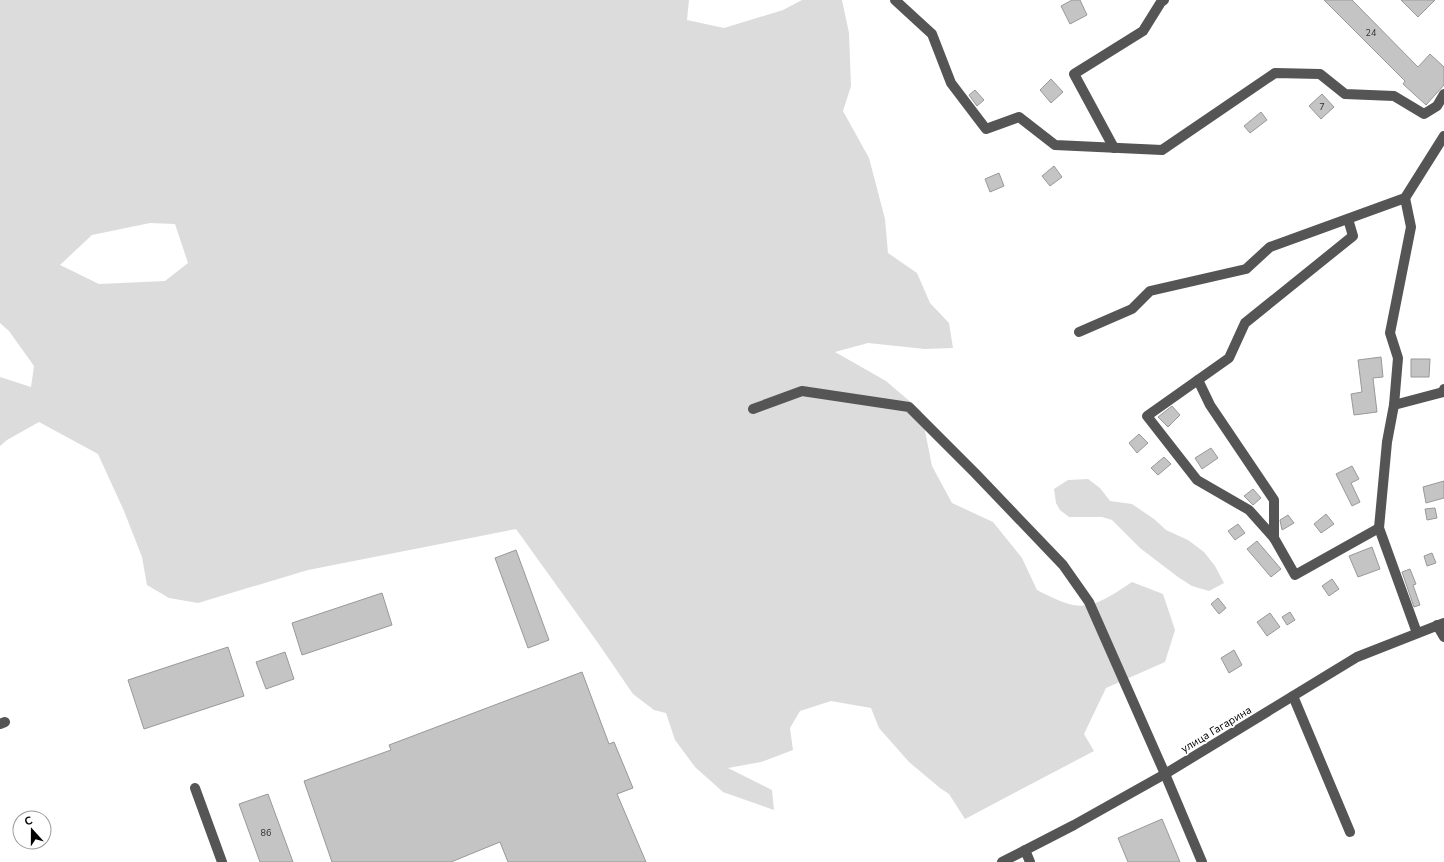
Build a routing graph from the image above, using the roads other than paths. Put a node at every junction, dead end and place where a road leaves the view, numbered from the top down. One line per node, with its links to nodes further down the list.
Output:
1 (895, 0): 5 (street)
2 (1164, 0): 5 (street)
3 (1444, 94): 5 (street)
4 (1444, 136): 6 (street)
5 (1114, 148)
6 (1405, 198): 7 (street); 11 (street)
7 (1348, 219): 8 (street); 9 (street)
8 (1079, 332)
9 (1198, 380): 14 (street); 14 (street)
10 (1444, 389): 11 (street)
11 (1394, 405): 13 (street)
12 (753, 409): 19 (street)
13 (1379, 528): 14 (street); 16 (street)
14 (1274, 538)
15 (1440, 624): 16 (street, улица Гагарина); 17 (street)
16 (1416, 633): 18 (street, улица Гагарина)
17 (1444, 637)
18 (1293, 696): 19 (street, улица Гагарина); 21 (street)
19 (1165, 774): 22 (street, улица Гагарина); 26 (street)
20 (195, 788): 23 (street)
21 (1350, 832)
22 (1025, 850): 24 (street, улица Гагарина); 25 (street)
23 (222, 862)
24 (1002, 862)
25 (1030, 862)
26 (1202, 862)

